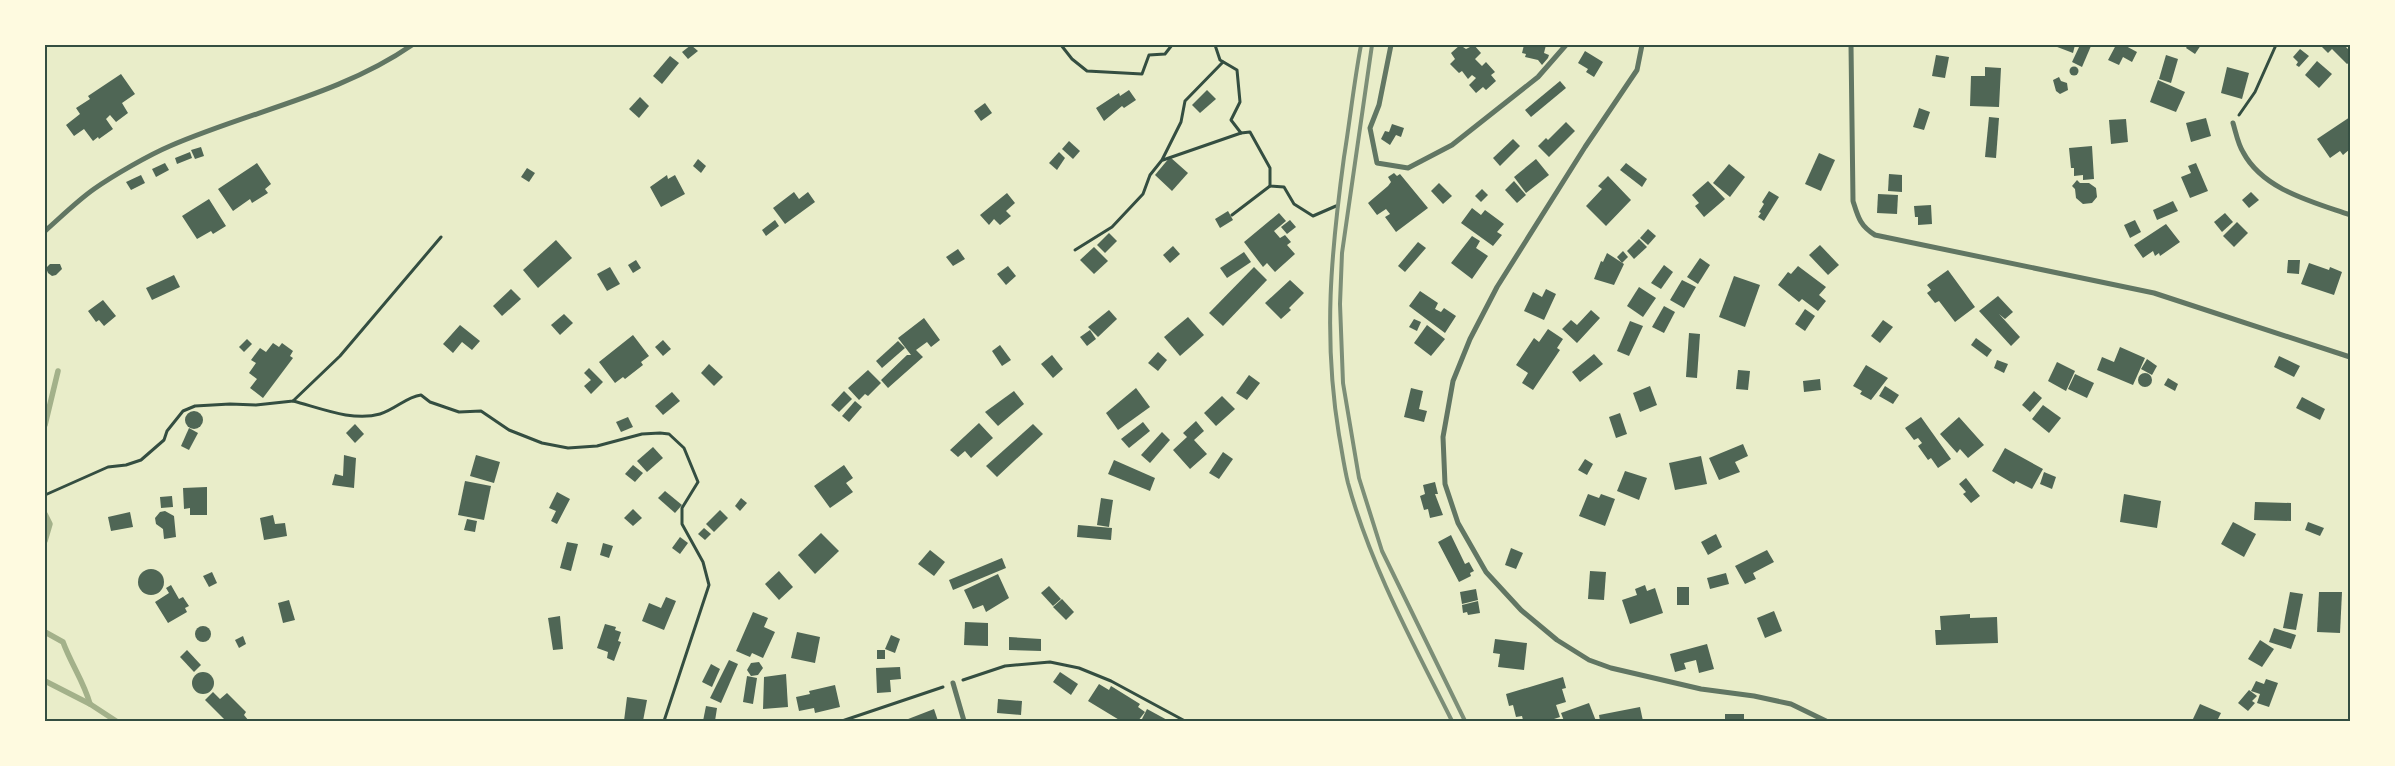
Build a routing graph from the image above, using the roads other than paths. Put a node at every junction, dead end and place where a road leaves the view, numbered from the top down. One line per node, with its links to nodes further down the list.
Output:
1 (412, 45): 8 (street)
2 (1391, 45): 3 (street)
3 (1566, 45)
4 (1642, 45): 12 (street)
5 (1851, 45): 9 (street)
6 (2233, 123): 7 (street)
7 (2350, 215)
8 (45, 231)
9 (2350, 357)
10 (953, 683): 11 (street)
11 (964, 721)
12 (1826, 721)

